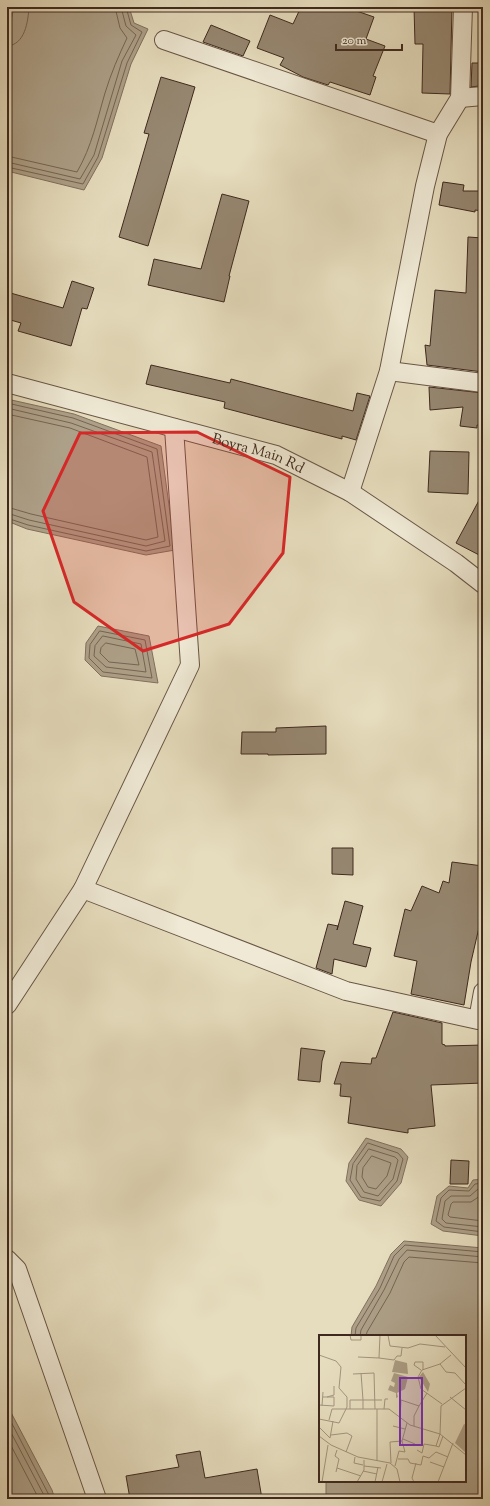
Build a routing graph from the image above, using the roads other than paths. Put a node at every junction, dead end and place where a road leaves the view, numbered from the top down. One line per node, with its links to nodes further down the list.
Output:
1 (463, 7): 4 (street)
2 (164, 40): 5 (street)
3 (483, 96): 4 (street)
4 (460, 98): 5 (street)
5 (438, 134): 6 (street)
6 (389, 371): 8 (street); 10 (street)
7 (7, 383): 9 (street, Boyra Main Rd)
8 (483, 383)
9 (174, 428): 10 (street, Boyra Main Rd); 12 (street)
10 (350, 492): 11 (street, Boyra Main Rd)
11 (483, 584)
12 (82, 890): 13 (street); 14 (street)
13 (483, 992)
14 (7, 1005)
15 (7, 1259): 16 (street)
16 (98, 1499)

